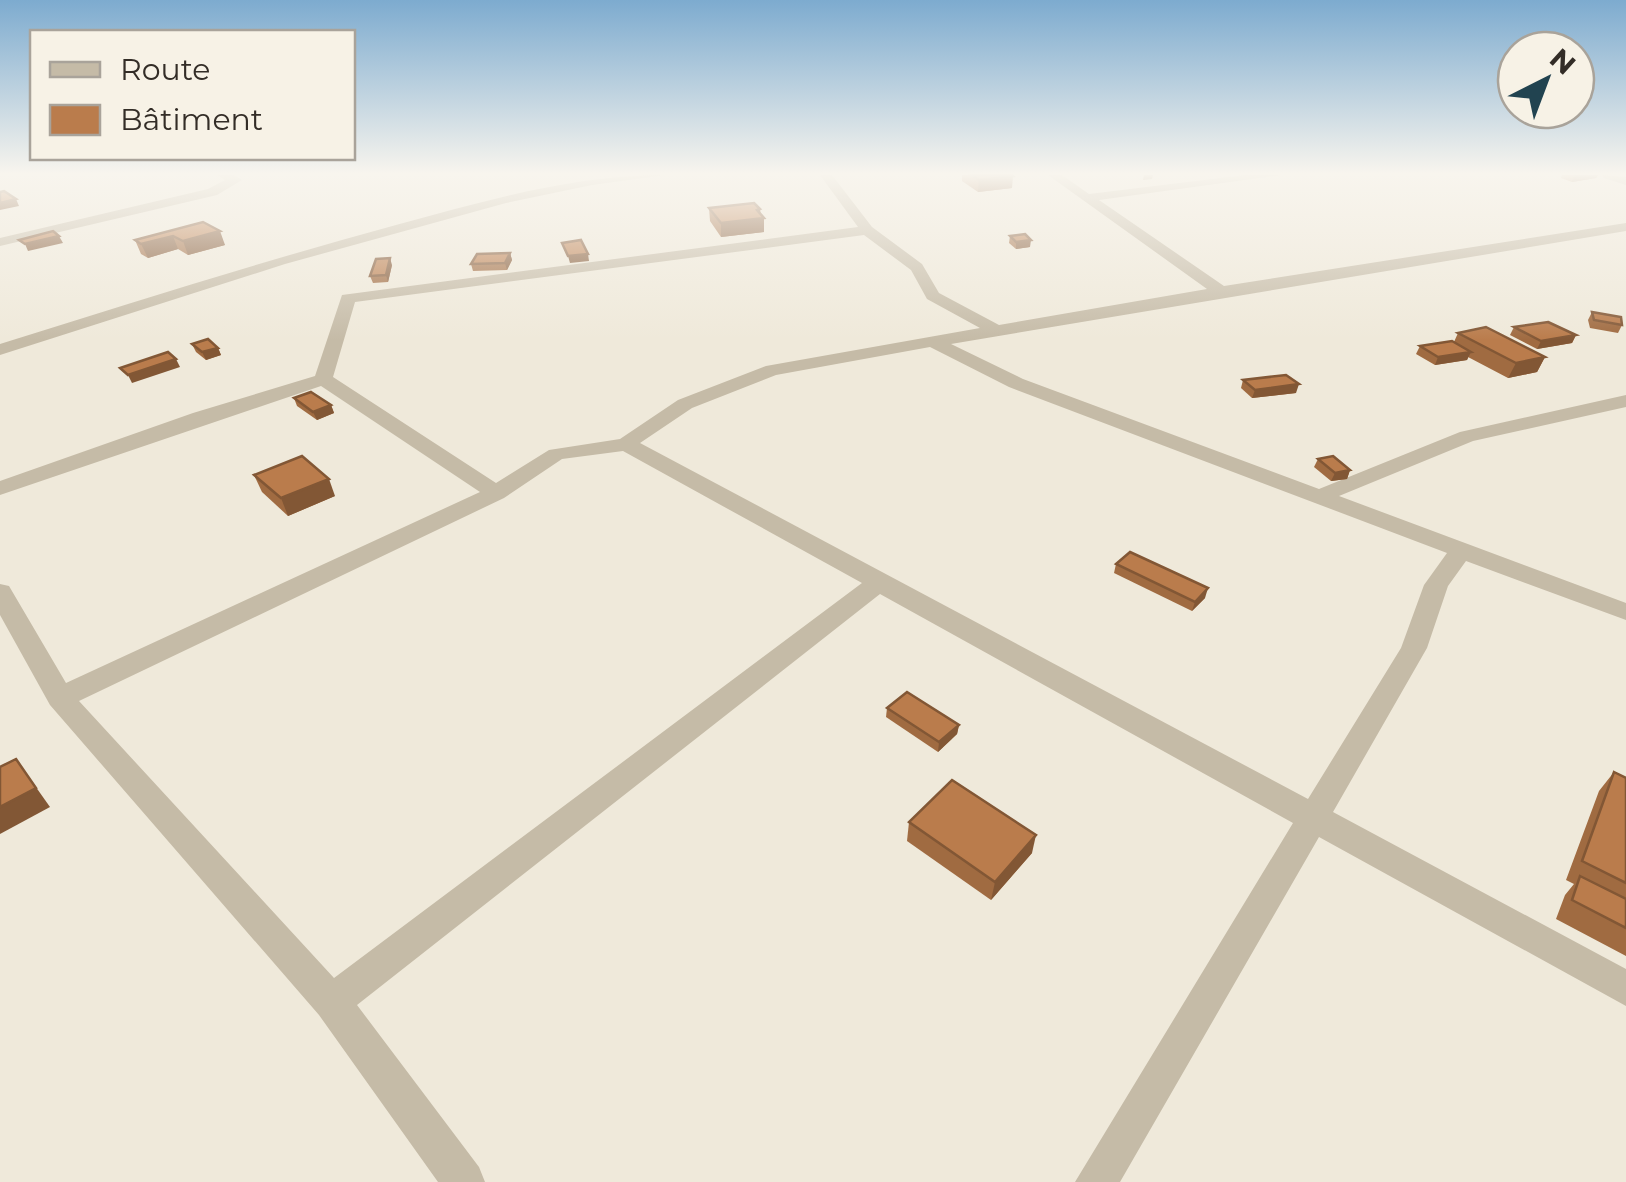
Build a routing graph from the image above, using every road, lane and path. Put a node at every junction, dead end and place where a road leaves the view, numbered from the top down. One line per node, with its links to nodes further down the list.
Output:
1 (50, 230): 7 (street)
2 (395, 230): 11 (street)
3 (866, 230): 12 (street)
4 (867, 230): 9 (street)
5 (1132, 230): 8 (street)
6 (1606, 230): 8 (street)
7 (0, 242)
8 (1220, 291): 9 (street)
9 (1000, 332): 10 (street)
10 (929, 340): 14 (street); 17 (street)
11 (0, 350)
12 (322, 379): 15 (street); 16 (street)
13 (1626, 401): 17 (street)
14 (626, 444): 16 (street); 19 (street)
15 (0, 488)
16 (496, 493): 22 (street)
17 (1316, 498): 18 (street)
18 (1462, 549): 21 (street); 23 (street)
19 (882, 580): 23 (street); 25 (street)
20 (0, 592): 22 (street)
21 (1626, 612)
22 (60, 698): 25 (street)
23 (1314, 821): 24 (street); 27 (street)
24 (1626, 988)
25 (332, 1002): 26 (street)
26 (464, 1182)
27 (1096, 1182)

